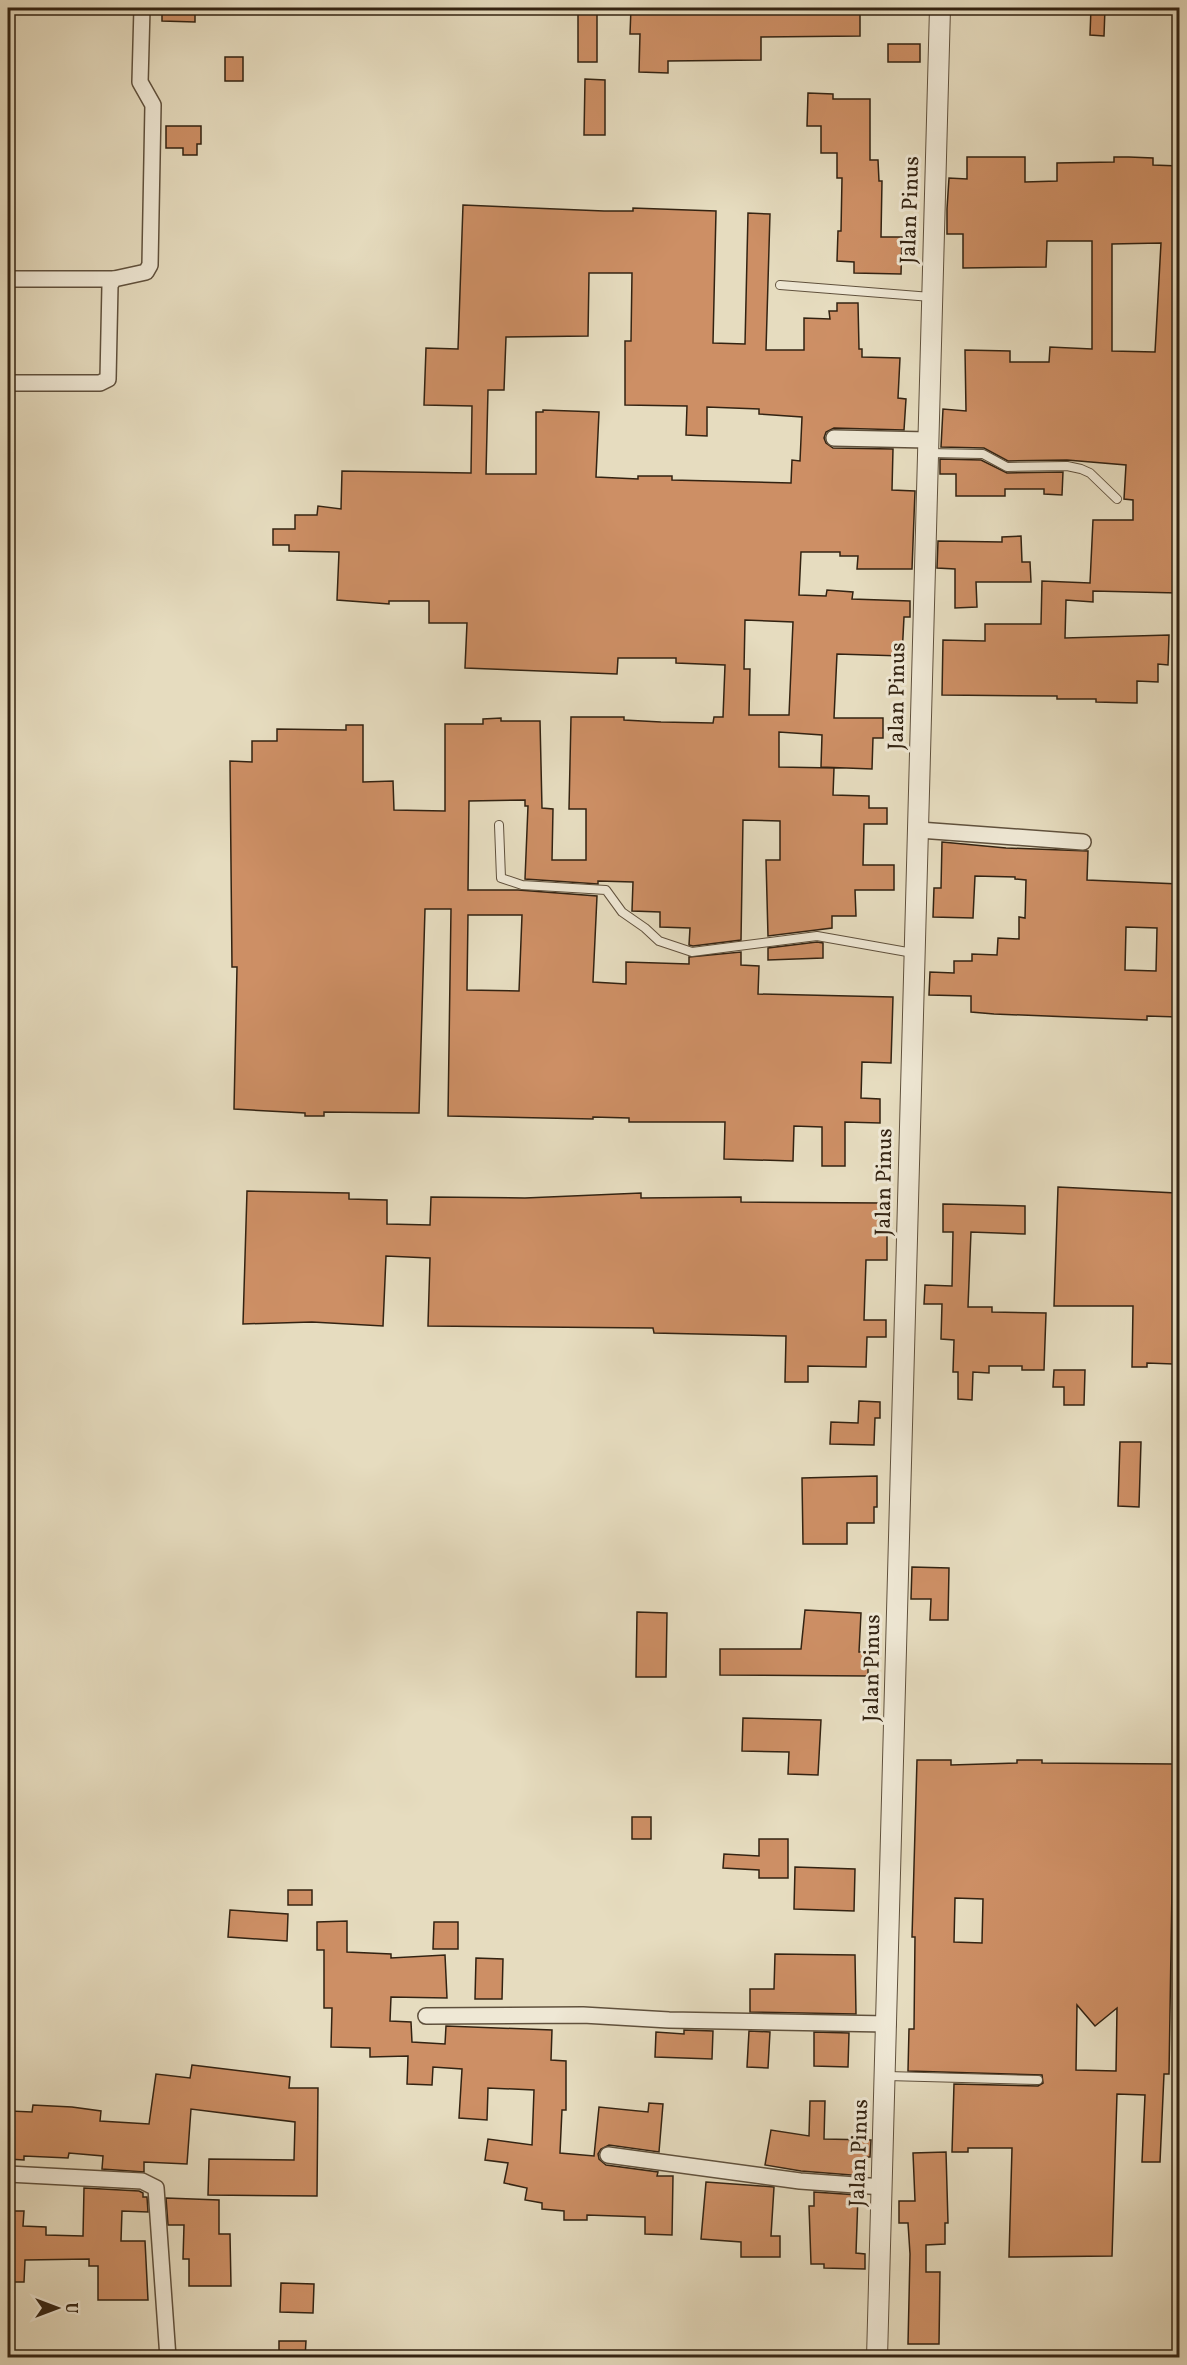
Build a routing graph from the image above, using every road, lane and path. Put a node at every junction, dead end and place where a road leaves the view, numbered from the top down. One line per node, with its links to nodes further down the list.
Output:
1 (142, 8): 4 (street)
2 (940, 8): 6 (street, Jalan Pinus)
3 (8, 279): 4 (street)
4 (114, 279): 7 (street)
5 (780, 285): 6 (lane)
6 (932, 297): 9 (street, Jalan Pinus)
7 (8, 383)
8 (834, 438): 9 (street)
9 (928, 447): 10 (lane); 12 (street, Jalan Pinus)
10 (1118, 499)
11 (500, 825): 14 (lane)
12 (919, 831): 13 (street); 14 (street, Jalan Pinus)
13 (1083, 843)
14 (914, 954): 16 (street, Jalan Pinus)
15 (426, 2016): 16 (street)
16 (888, 2024): 17 (street, Jalan Pinus)
17 (887, 2076): 18 (lane); 21 (street, Jalan Pinus)
18 (1038, 2080)
19 (608, 2156): 21 (street)
20 (8, 2174): 22 (street)
21 (883, 2187): 23 (street, Jalan Pinus)
22 (168, 2358)
23 (878, 2358)

